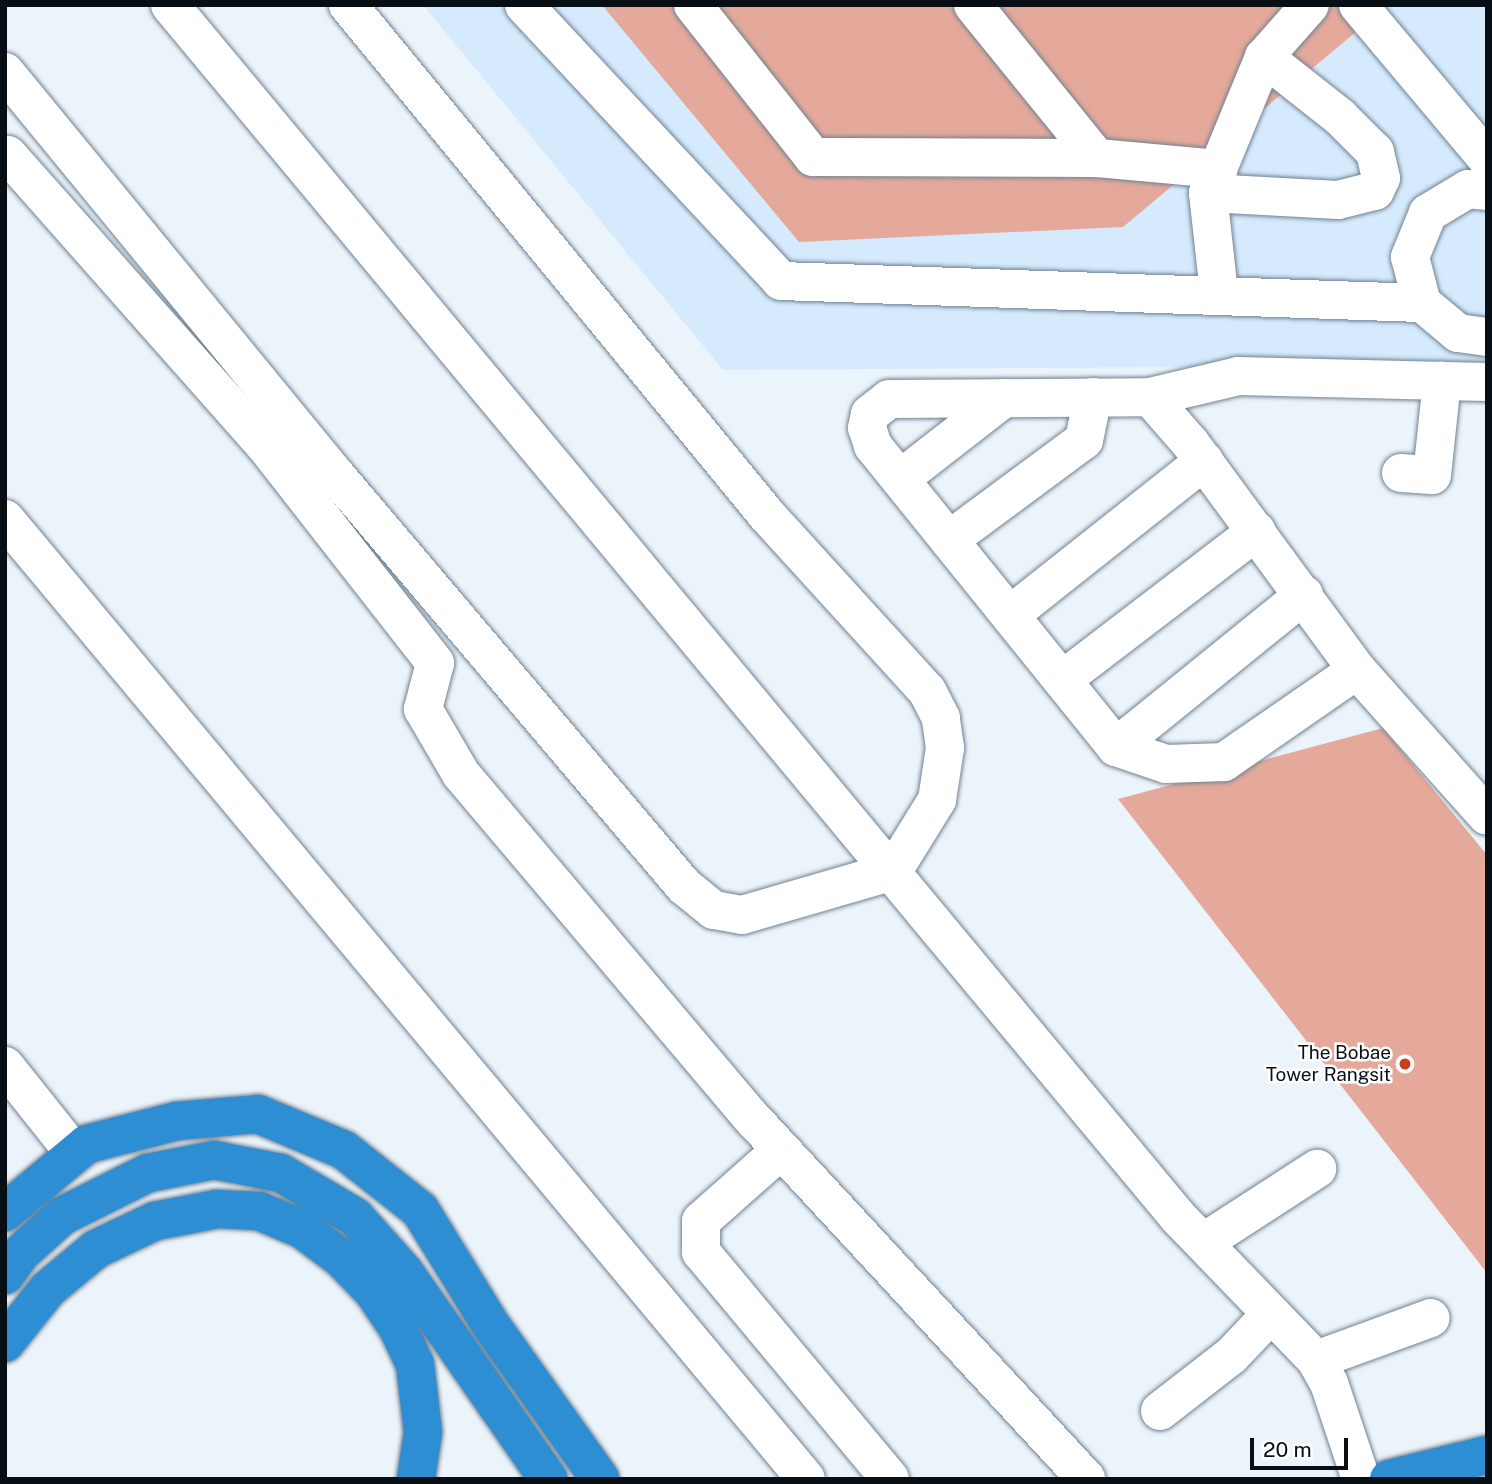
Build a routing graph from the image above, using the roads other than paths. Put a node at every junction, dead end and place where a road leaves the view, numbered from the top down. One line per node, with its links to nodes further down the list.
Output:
1 (170, 5): 35 (street)
2 (348, 5): 35 (street)
3 (524, 5): 15 (street)
4 (693, 5): 11 (street)
5 (973, 5): 11 (street)
6 (1310, 5): 8 (street)
7 (1358, 5): 12 (street)
8 (1264, 57): 13 (street); 13 (street)
9 (5, 72): 35 (street)
10 (8, 156): 37 (street)
11 (1097, 158): 13 (street)
12 (1487, 159)
13 (1214, 181): 15 (street)
14 (1487, 191): 16 (street)
15 (1220, 293): 16 (street)
16 (1422, 303): 17 (street)
17 (1487, 337)
18 (1442, 381): 19 (street); 21 (street); 24 (street)
19 (1487, 382)
20 (1093, 397): 21 (street); 22 (street); 28 (street)
21 (1150, 397): 23 (street)
22 (1004, 398): 25 (street); 25 (street)
23 (1204, 461): 27 (street); 30 (street)
24 (1402, 473)
25 (900, 479): 28 (street)
26 (5, 519): 52 (street)
27 (1257, 531): 29 (street); 32 (street)
28 (949, 540): 30 (street)
29 (1304, 595): 31 (street); 33 (street)
30 (1010, 615): 32 (street)
31 (1357, 670): 33 (street); 34 (street)
32 (1062, 680): 33 (street)
33 (1116, 747)
34 (1487, 816)
35 (893, 871): 41 (street)
36 (5, 1066): 38 (street)
37 (781, 1150): 53 (street); 54 (street)
38 (75, 1154): 40 (highway); 51 (highway)
39 (1317, 1169): 41 (street)
40 (5, 1212)
41 (1203, 1242): 43 (street)
42 (5, 1275): 49 (highway)
43 (1270, 1315): 46 (street); 47 (street)
44 (1431, 1318): 46 (street)
45 (5, 1343): 50 (highway)
46 (1316, 1360): 55 (street)
47 (1160, 1411)
48 (1487, 1455): 56 (highway)
49 (544, 1473)
50 (416, 1478)
51 (600, 1479)
52 (806, 1479)
53 (890, 1479)
54 (1086, 1479)
55 (1361, 1479)
56 (1389, 1479)

